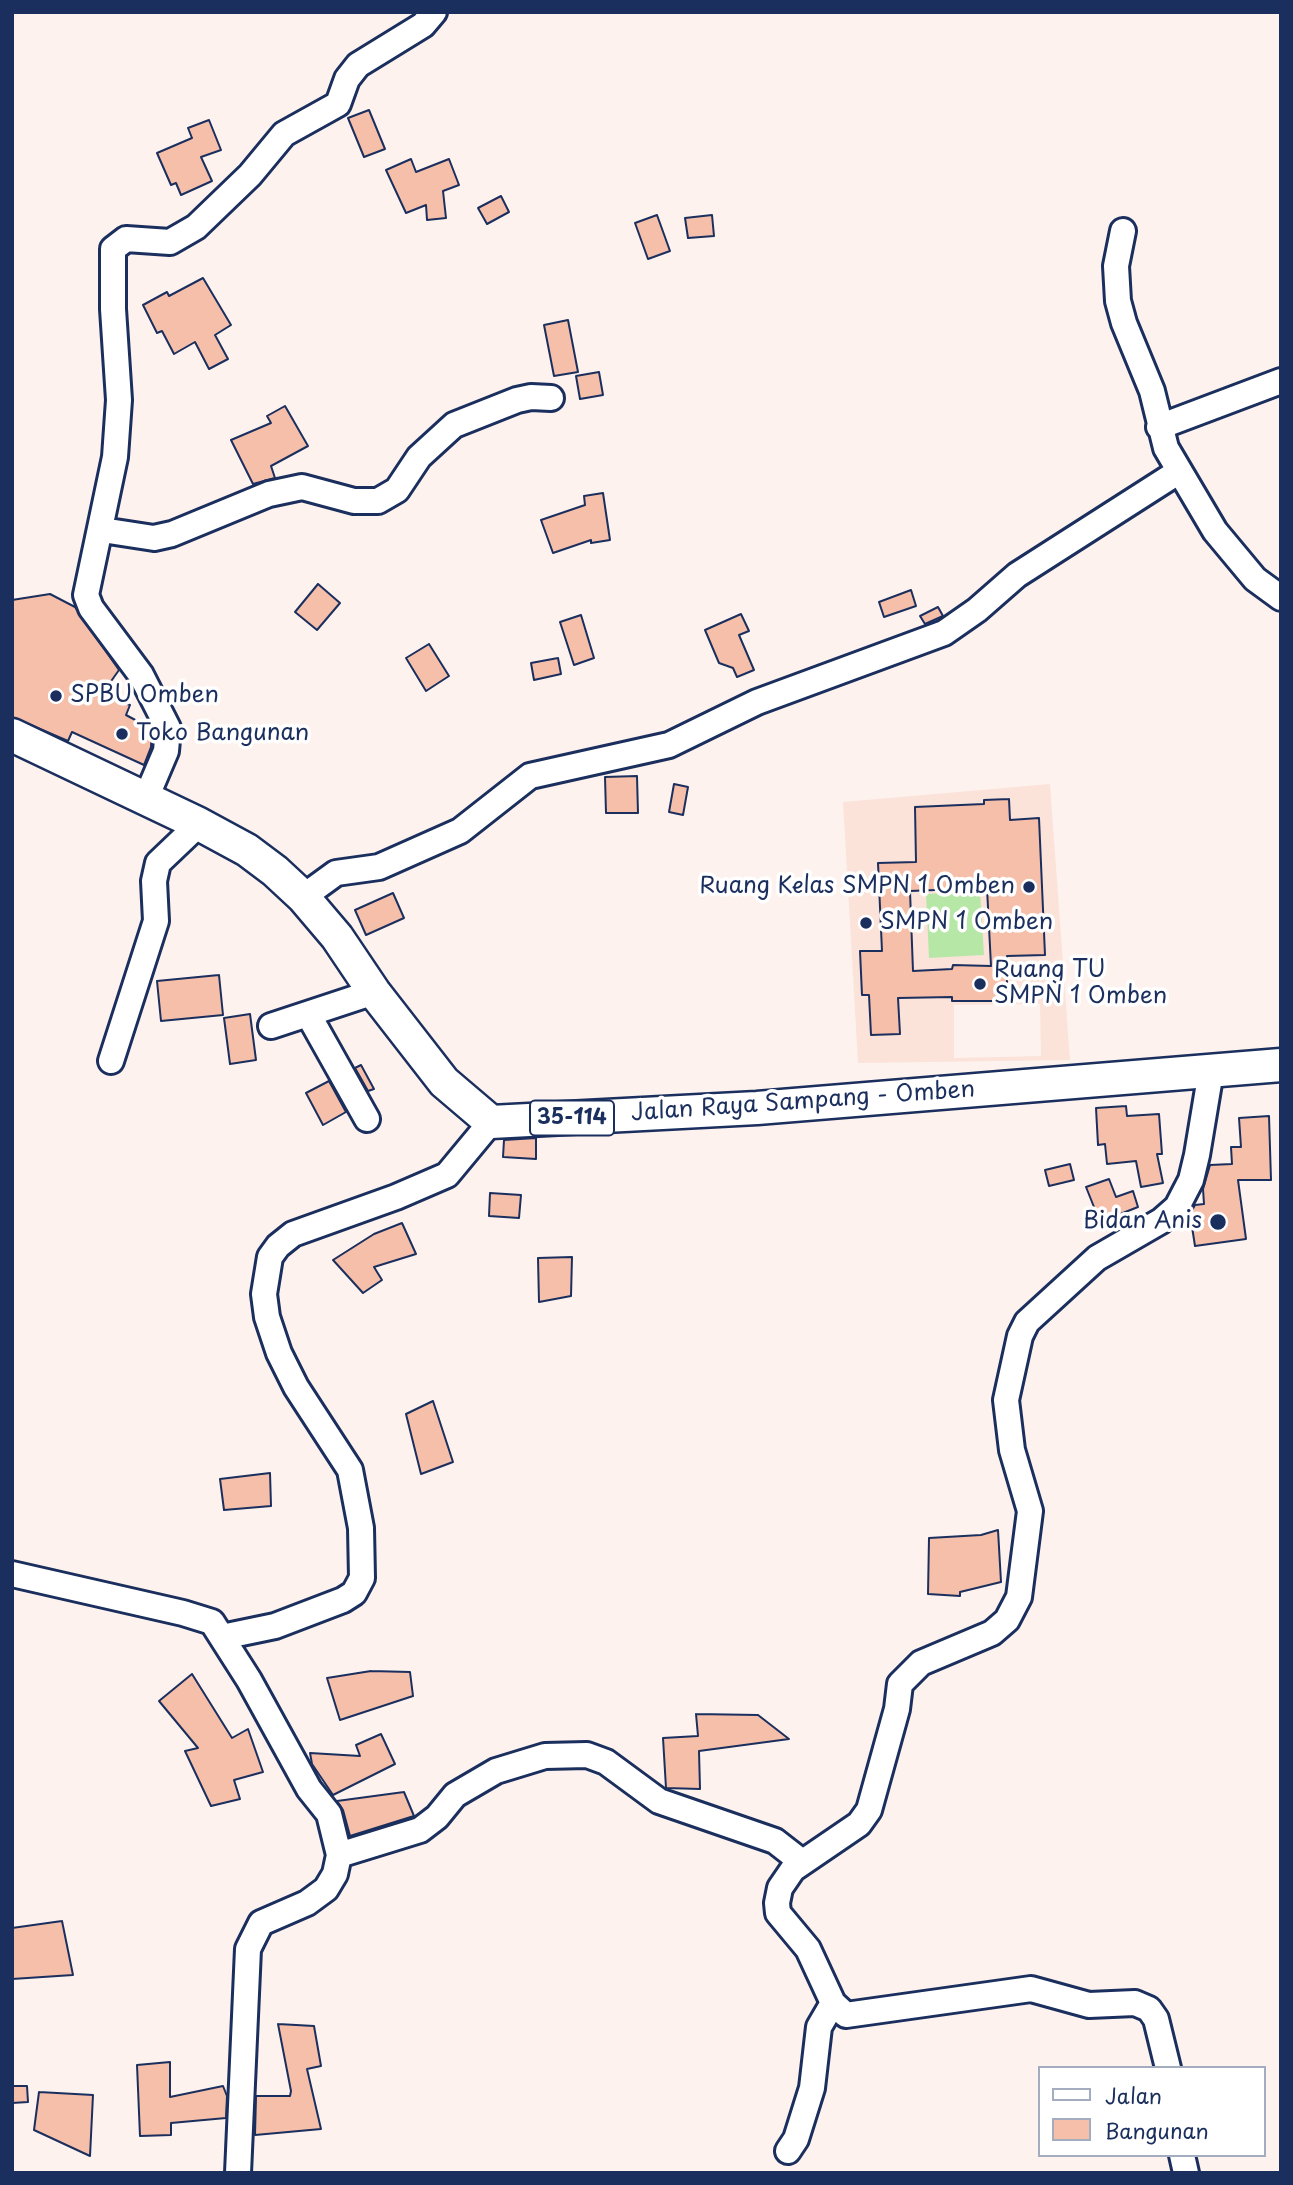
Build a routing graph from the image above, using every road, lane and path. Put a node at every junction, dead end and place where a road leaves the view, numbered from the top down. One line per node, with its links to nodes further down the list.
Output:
1 (434, 12): 7 (street)
2 (1123, 230): 5 (street)
3 (1281, 381): 5 (street)
4 (551, 398): 7 (street)
5 (1159, 427): 6 (street)
6 (1178, 472): 8 (street); 12 (street)
7 (102, 530): 10 (street)
8 (1281, 598)
9 (12, 735): 10 (main road)
10 (146, 798): 11 (main road)
11 (198, 824): 12 (main road); 16 (street)
12 (303, 897): 13 (main road)
13 (373, 992): 14 (street); 20 (main road)
14 (308, 1014): 15 (street); 19 (street)
15 (271, 1026)
16 (111, 1061)
17 (1281, 1065): 18 (main road, Jalan Raya Sampang - Omben / 35-114)
18 (1211, 1071): 20 (main road, Jalan Raya Sampang - Omben / 35-114); 24 (street)
19 (367, 1119)
20 (491, 1122): 22 (street)
21 (12, 1574): 22 (street)
22 (222, 1637): 23 (street)
23 (339, 1854): 24 (street); 28 (street)
24 (802, 1862): 25 (street)
25 (833, 2003): 26 (street); 27 (street)
26 (1168, 2066)
27 (788, 2151)
28 (238, 2173)

